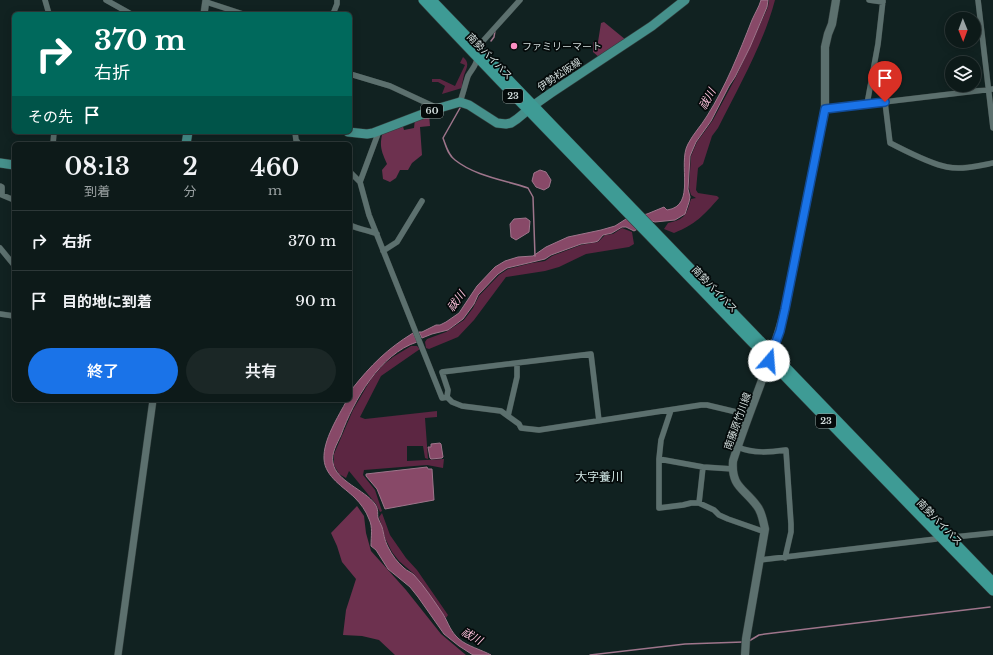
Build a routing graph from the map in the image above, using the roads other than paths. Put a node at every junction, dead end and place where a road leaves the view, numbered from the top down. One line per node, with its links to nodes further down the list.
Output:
1 (45, 0): 13 (street)
2 (106, 0): 14 (street)
3 (337, 0): 17 (street)
4 (422, 0): 19 (highway, 南勢バイパス / 23)
5 (432, 0): 18 (highway, 南勢バイパス / 23)
6 (520, 0): 18 (street)
7 (685, 0): 25 (main road, 伊勢松阪線)
8 (836, 0): 27 (main road, 南藤原竹川線)
9 (869, 0): 12 (street)
10 (978, 0): 21 (street)
11 (206, 1): 15 (street); 16 (street)
12 (883, 1): 24 (street)
13 (48, 12)
14 (127, 12)
15 (204, 12)
16 (237, 12)
17 (334, 12)
18 (481, 49): 25 (highway, 南勢バイパス / 23)
19 (477, 58): 22 (street); 25 (highway, 南勢バイパス / 23)
20 (352, 75): 26 (street)
21 (991, 89): 23 (street); 28 (street)
22 (460, 102): 25 (main road, 伊勢松阪線); 26 (main road, 60)
23 (885, 102): 24 (street); 32 (street)
24 (867, 104): 27 (street)
25 (531, 108): 46 (highway, 南勢バイパス / 23)
26 (437, 109): 29 (main road, 60)
27 (825, 109): 46 (main road, 南藤原竹川線)
28 (993, 128)
29 (379, 131): 30 (main road, 60); 35 (street)
30 (352, 132)
31 (0, 163): 33 (main road)
32 (993, 163)
33 (12, 165)
34 (352, 174): 35 (street)
35 (360, 182): 40 (street)
36 (0, 186): 37 (street)
37 (12, 199)
38 (422, 201): 42 (street)
39 (352, 226): 40 (street)
40 (377, 234): 42 (street)
41 (0, 248): 43 (street)
42 (383, 251): 48 (street)
43 (12, 263)
44 (0, 314): 45 (street)
45 (12, 316)
46 (770, 357): 51 (main road, 南藤原竹川線); 65 (highway, 南勢バイパス / 23); 66 (highway, 南勢バイパス / 23)
47 (517, 363): 48 (street); 52 (street); 53 (street)
48 (447, 397): 52 (street)
49 (152, 402): 67 (street)
50 (671, 410): 51 (street); 53 (street); 55 (street)
51 (749, 415): 54 (main road, 南藤原竹川線)
52 (508, 416): 53 (street)
53 (599, 421)
54 (738, 447): 57 (main road, 南藤原竹川線); 63 (street)
55 (659, 459): 56 (street); 58 (street)
56 (703, 467): 57 (street); 58 (street)
57 (733, 469): 59 (main road)
58 (699, 504): 59 (street)
59 (764, 532): 64 (main road)
60 (993, 533): 61 (street)
61 (954, 537)
62 (936, 539): 63 (street)
63 (785, 558): 64 (street)
64 (760, 560): 68 (main road)
65 (993, 582)
66 (993, 592)
67 (118, 655)
68 (745, 655)

